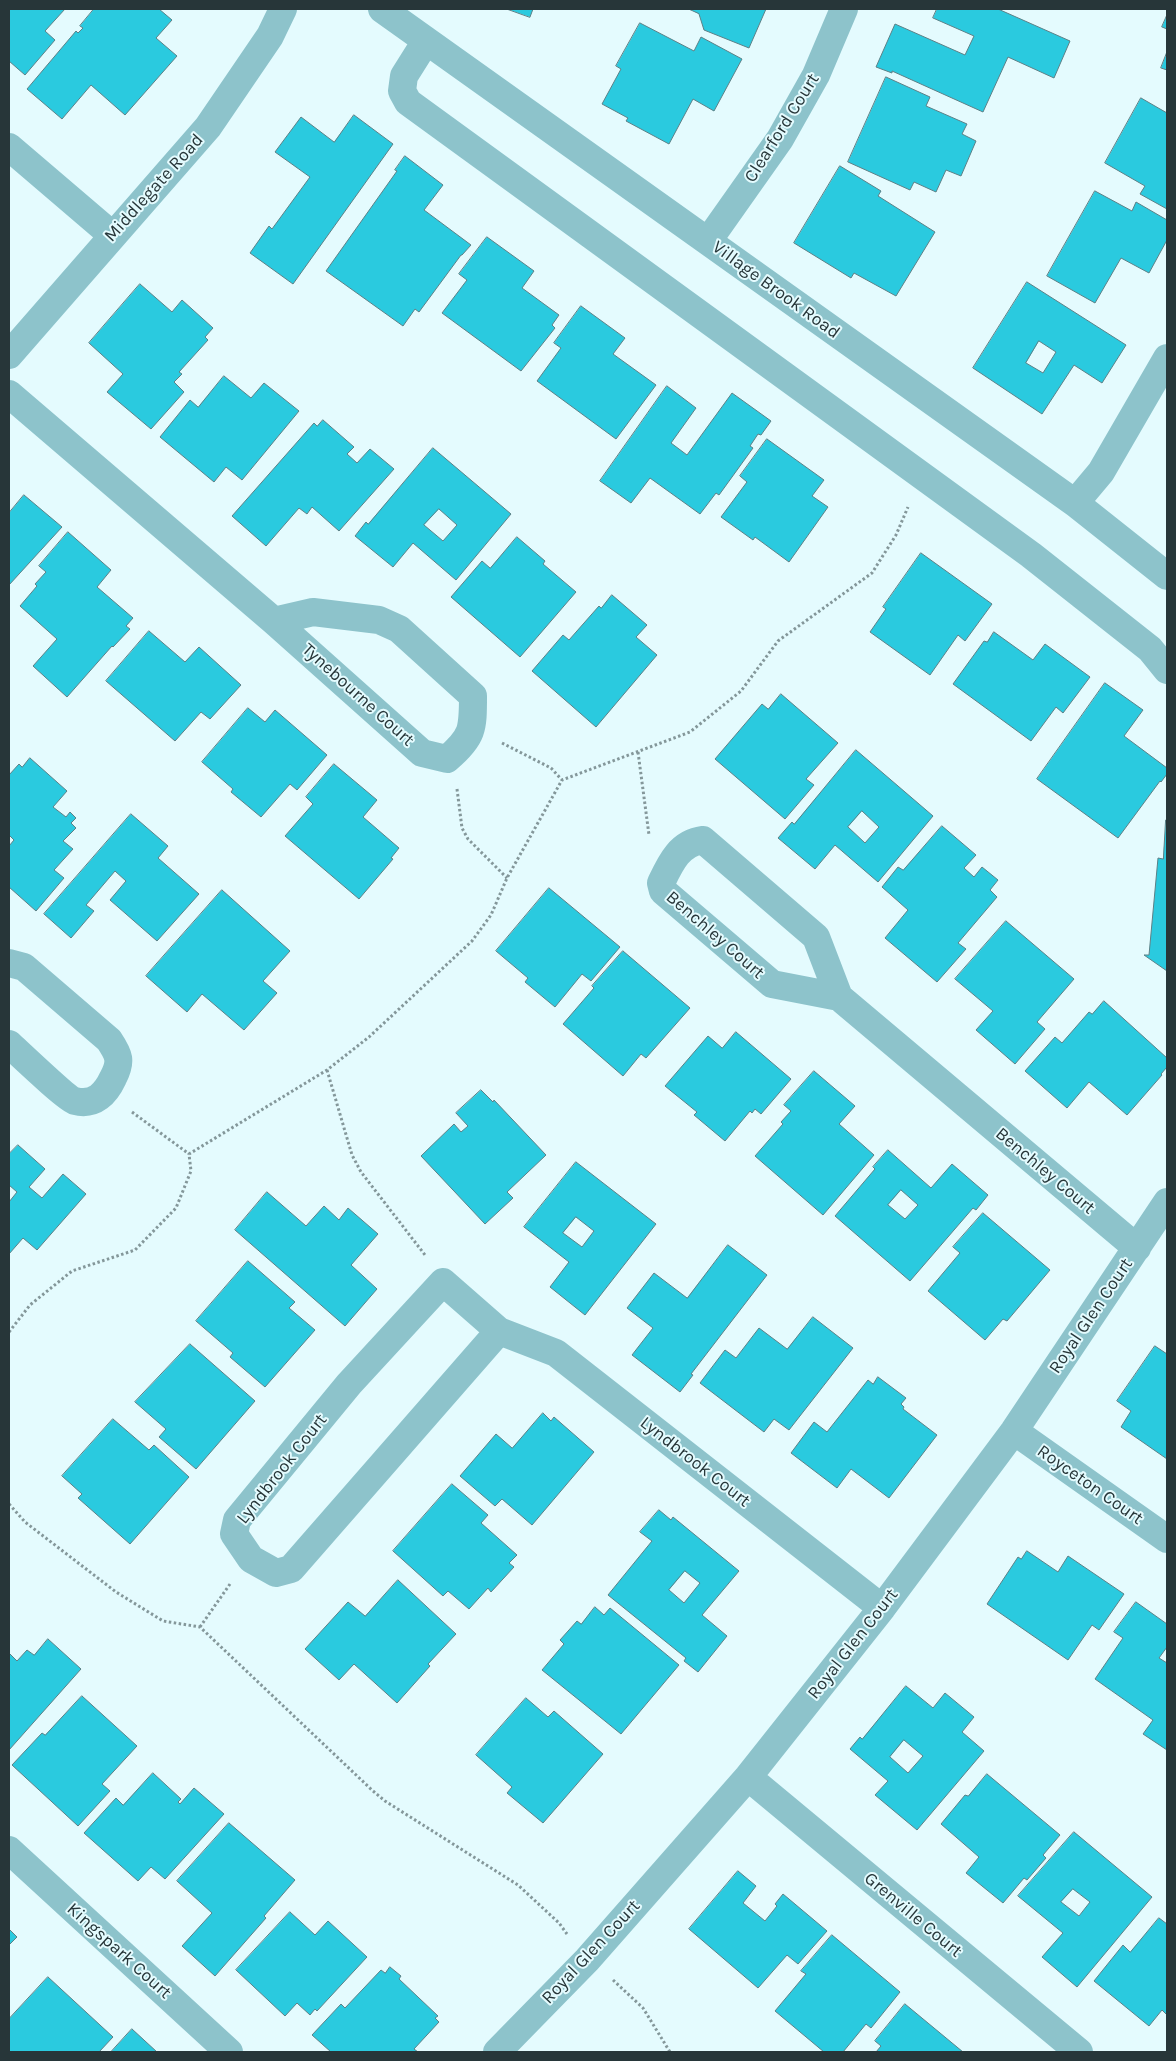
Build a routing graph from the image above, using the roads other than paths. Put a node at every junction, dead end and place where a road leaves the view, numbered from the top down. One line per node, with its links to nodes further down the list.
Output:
1 (283, 9): 6 (street, Middlegate Road)
2 (382, 9): 4 (street, Village Brook Road)
3 (844, 9): 7 (street, Clearford Court)
4 (426, 41): 7 (street, Village Brook Road); 14 (street)
5 (9, 147): 6 (street)
6 (112, 235): 8 (street, Middlegate Road)
7 (708, 241): 11 (street, Village Brook Road)
8 (9, 355)
9 (1167, 358): 11 (street)
10 (9, 394): 13 (street, Tynebourne Court)
11 (1075, 503): 12 (street, Village Brook Road)
12 (1167, 576)
13 (274, 621): 13 (street, Tynebourne Court)
14 (1167, 670)
15 (9, 963): 17 (street)
16 (839, 997): 16 (street, Benchley Court); 19 (street, Benchley Court)
17 (9, 1044)
18 (1167, 1202): 19 (street, Royal Glen Court)
19 (1137, 1248): 21 (street, Royal Glen Court)
20 (499, 1331): 20 (street, Lyndbrook Court); 23 (street, Lyndbrook Court)
21 (1014, 1432): 22 (street, Royceton Court); 23 (street, Royal Glen Court)
22 (1167, 1539)
23 (882, 1608): 24 (street, Royal Glen Court)
24 (748, 1777): 27 (street, Royal Glen Court); 28 (street, Grenville Court)
25 (9, 1850): 26 (street, Kingspark Court)
26 (230, 2052)
27 (497, 2052)
28 (1079, 2052)

